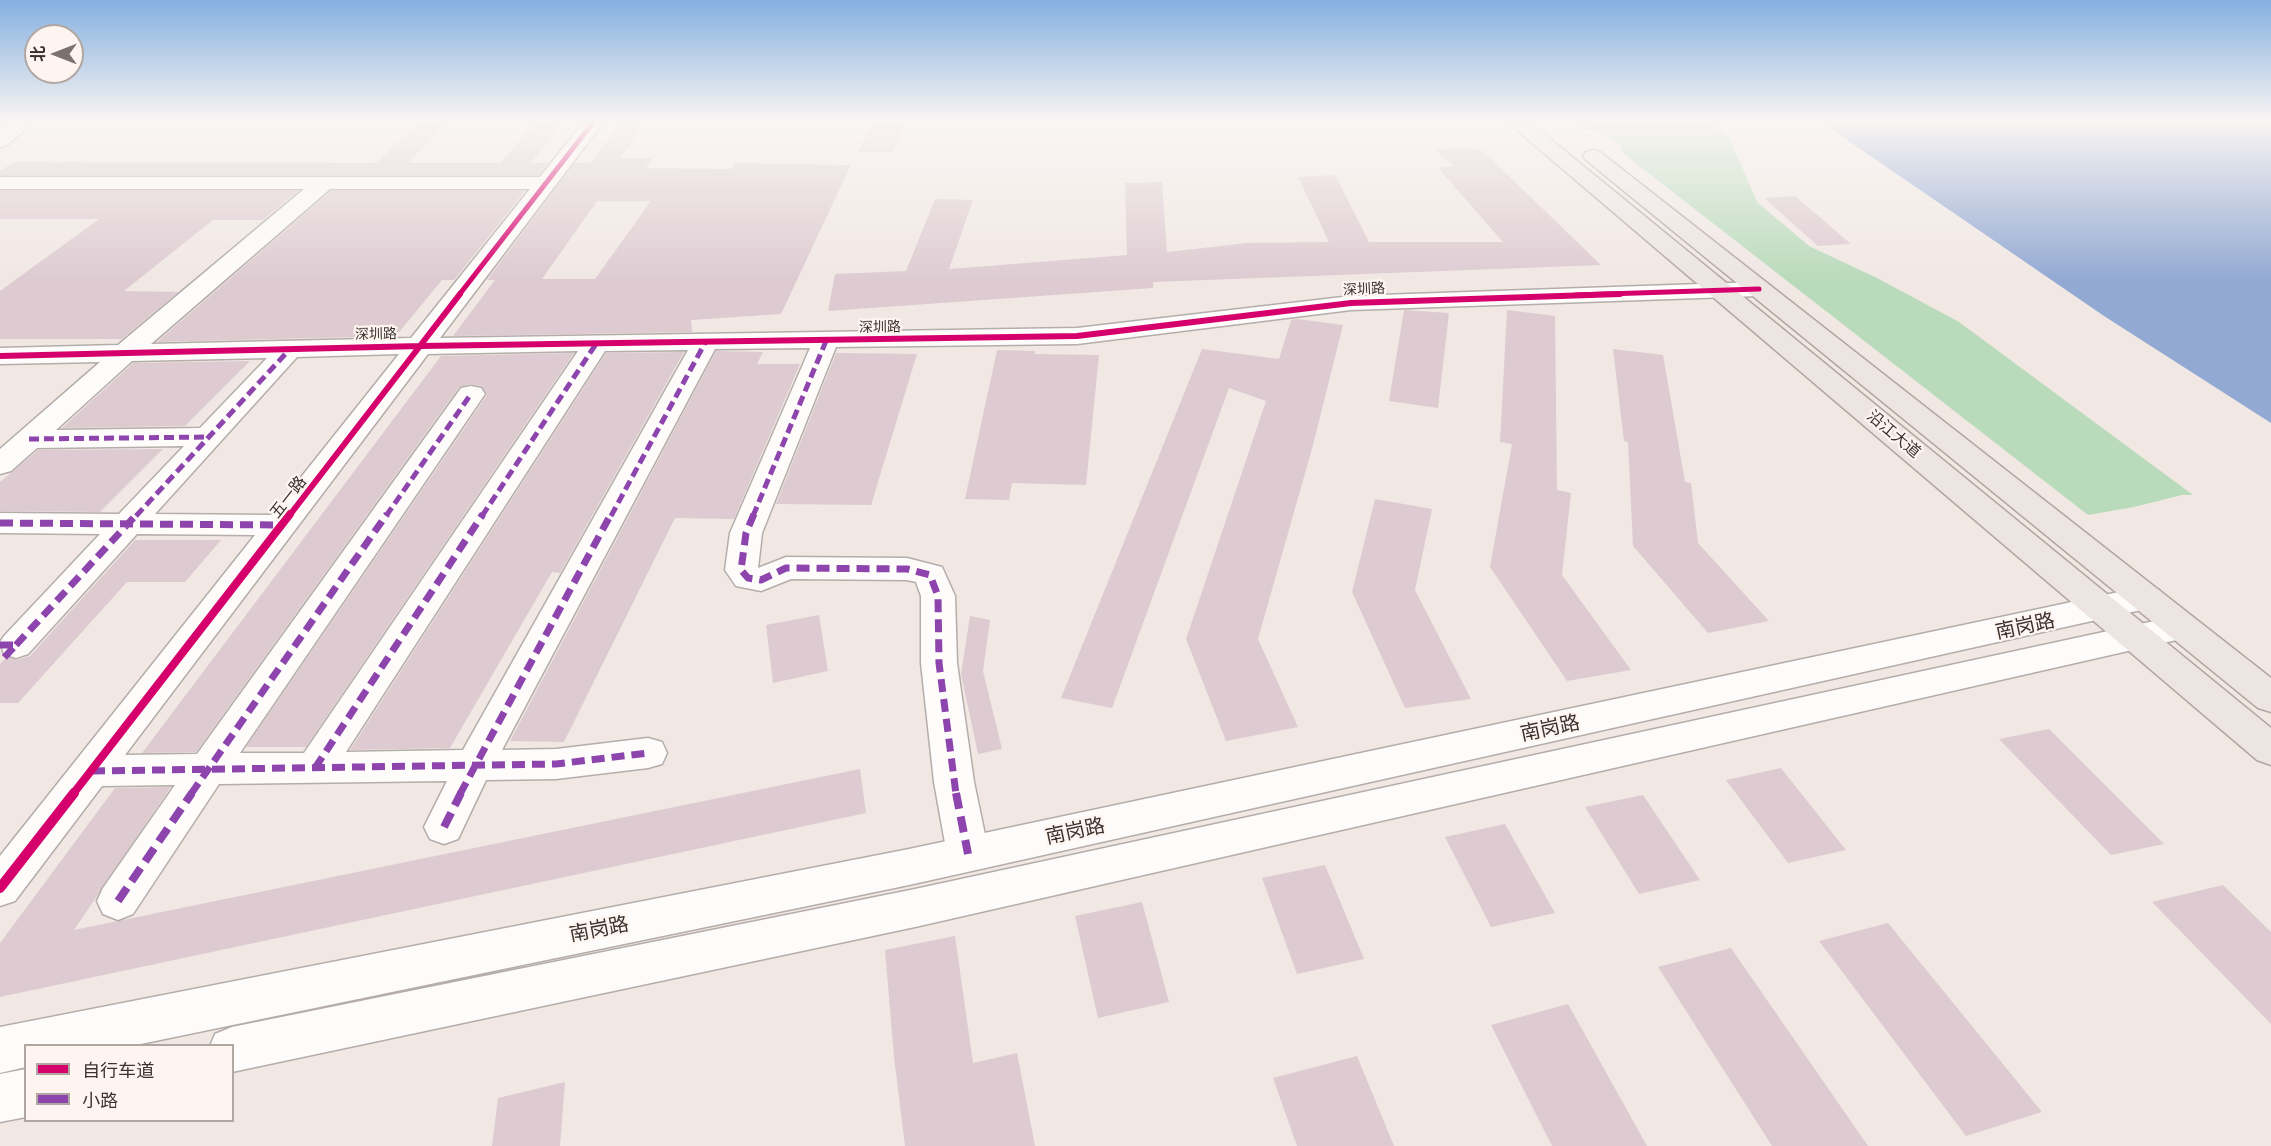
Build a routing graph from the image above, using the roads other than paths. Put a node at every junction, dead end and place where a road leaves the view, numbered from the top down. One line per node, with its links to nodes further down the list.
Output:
1 (554, 173): 6 (street, 五一路)
2 (1579, 173): 8 (main road, 沿江大道)
3 (1614, 173): 7 (main road, 沿江大道)
4 (0, 183): 5 (street)
5 (325, 183): 6 (street); 14 (street)
6 (547, 183): 12 (street, 五一路)
7 (1759, 289): 8 (street, 深圳路); 23 (main road, 沿江大道)
8 (1719, 290): 9 (street, 深圳路); 24 (main road, 沿江大道)
9 (826, 341): 10 (street, 深圳路); 36 (street)
10 (705, 343): 11 (street, 深圳路); 31 (street)
11 (596, 344): 12 (street, 深圳路); 32 (street)
12 (421, 346): 13 (street, 深圳路); 22 (street, 五一路)
13 (290, 349): 14 (street, 深圳路); 17 (street)
14 (125, 353): 15 (street, 深圳路); 18 (street)
15 (0, 356)
16 (471, 394): 33 (street)
17 (209, 437): 18 (street); 21 (street)
18 (29, 439): 19 (street)
19 (0, 465)
20 (0, 523): 21 (street)
21 (128, 525): 22 (street); 27 (street)
22 (284, 525): 34 (street, 五一路)
23 (2146, 598): 24 (street, 南岗路); 25 (main road, 沿江大道)
24 (2101, 609): 26 (main road, 沿江大道); 36 (street, 南岗路)
25 (2182, 627): 26 (street, 南岗路); 28 (main road, 沿江大道)
26 (2136, 638): 29 (main road, 沿江大道); 42 (street, 南岗路)
27 (5, 651)
28 (2271, 698)
29 (2271, 750)
30 (648, 753): 31 (street)
31 (474, 765): 32 (street); 35 (street)
32 (315, 768): 33 (street)
33 (208, 769): 34 (street); 38 (street)
34 (92, 771): 37 (street, 五一路)
35 (444, 826)
36 (968, 854): 39 (street, 南岗路)
37 (0, 888)
38 (118, 902)
39 (30, 1044)
40 (24, 1045): 41 (street, 南岗路)
41 (0, 1050)
42 (234, 1050)
43 (24, 1093): 44 (street)
44 (0, 1098)

